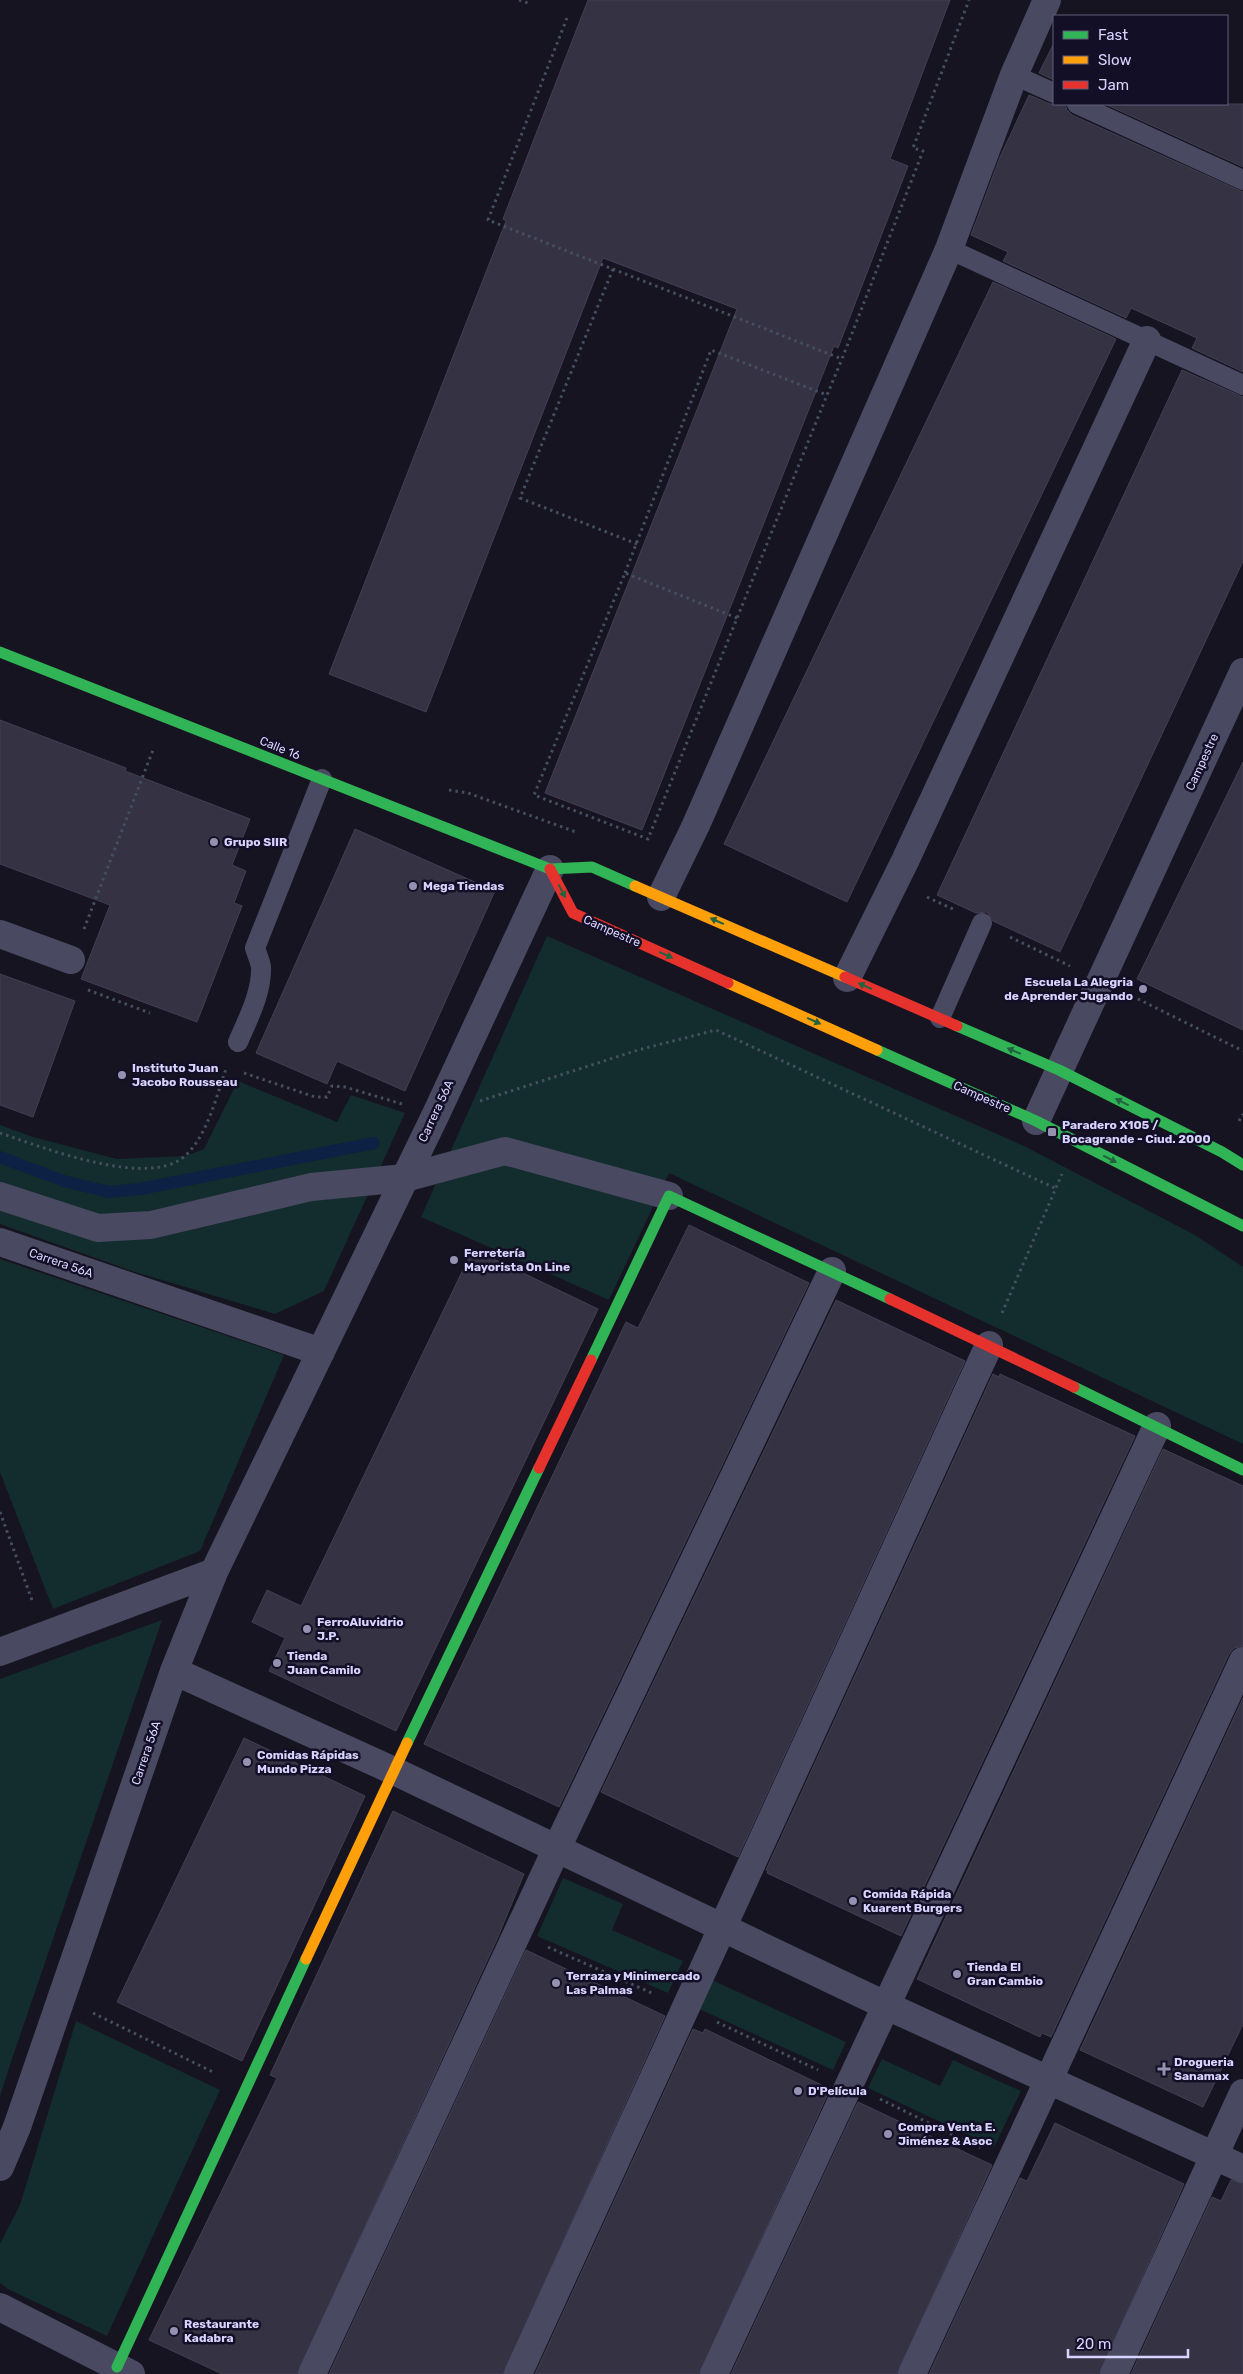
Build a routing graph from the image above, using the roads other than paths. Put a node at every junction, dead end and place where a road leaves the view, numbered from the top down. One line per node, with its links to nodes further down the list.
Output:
1 (1046, 0): 2 (street)
2 (1014, 75): 3 (lane); 6 (street)
3 (1053, 93)
4 (1079, 105): 5 (lane)
5 (1243, 180)
6 (949, 249): 7 (lane); 13 (street)
7 (1147, 340): 8 (lane); 17 (street)
8 (1243, 385)
9 (0, 652): 11 (street, Calle 16)
10 (1243, 672): 20 (street, Campestre)
11 (322, 779): 12 (street, Calle 16); 19 (lane)
12 (550, 869): 13 (street); 21 (street, Campestre, one-way to 21); 23 (street, Carrera 56A)
13 (661, 897): 17 (street, one-way to 13)
14 (982, 923): 18 (lane)
15 (0, 934): 16 (street)
16 (71, 960)
17 (848, 978): 18 (street, one-way to 17)
18 (940, 1018): 20 (street, one-way to 18)
19 (238, 1042)
20 (1059, 1070): 21 (street, Campestre); 22 (street, one-way to 20)
21 (1036, 1121): 26 (street, Campestre, one-way to 26)
22 (1243, 1165)
23 (405, 1178): 24 (street); 25 (street); 30 (street, Carrera 56A)
24 (0, 1196)
25 (669, 1196): 28 (street); 37 (street)
26 (1243, 1226)
27 (0, 1242): 30 (street, Carrera 56A)
28 (832, 1271): 29 (street); 38 (street)
29 (989, 1345): 31 (street); 39 (street)
30 (321, 1352): 33 (street, Carrera 56A)
31 (1157, 1426): 32 (street); 40 (street)
32 (1243, 1470)
33 (214, 1572): 34 (street); 36 (street, Carrera 56A)
34 (0, 1652)
35 (1243, 1661): 41 (street)
36 (174, 1671): 37 (street); 44 (street, Carrera 56A)
37 (394, 1771): 38 (street); 47 (street)
38 (556, 1850): 39 (street); 48 (street)
39 (722, 1927): 40 (street); 49 (street)
40 (887, 2006): 41 (street); 50 (street)
41 (1048, 2080): 43 (street); 51 (street)
42 (1243, 2093): 43 (street)
43 (1214, 2156): 45 (street); 52 (street)
44 (0, 2167)
45 (1243, 2169)
46 (0, 2307): 47 (street)
47 (124, 2371)
48 (312, 2374)
49 (518, 2374)
50 (714, 2374)
51 (912, 2374)
52 (1114, 2374)

